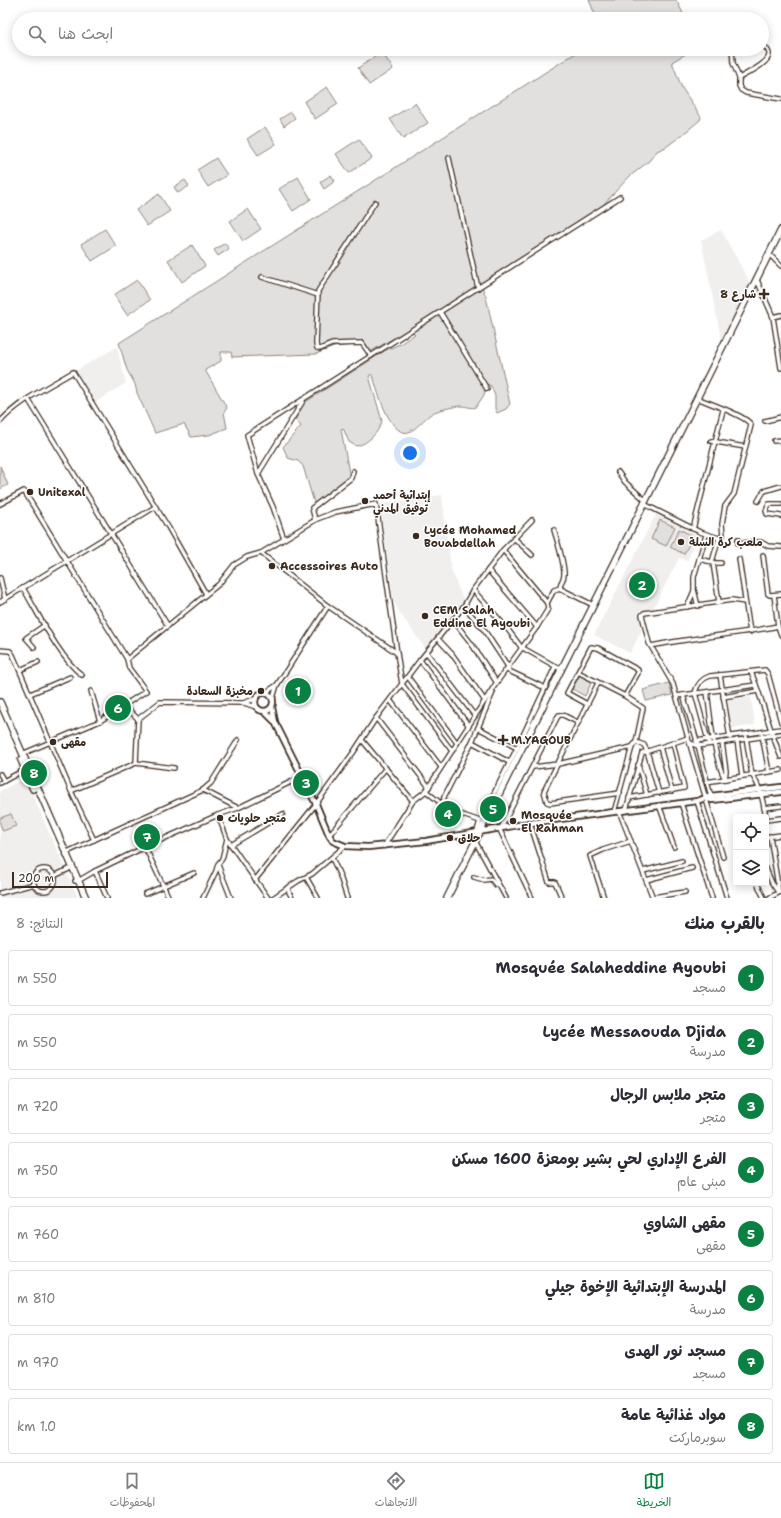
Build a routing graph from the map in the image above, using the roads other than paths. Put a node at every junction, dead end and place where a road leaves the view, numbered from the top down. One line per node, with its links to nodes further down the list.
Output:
1 (732, 56): 3 (street)
2 (769, 56): 3 (street)
3 (739, 78): 4 (street)
4 (781, 99)
5 (449, 158): 14 (street)
6 (620, 197): 14 (street)
7 (375, 202): 15 (street)
8 (781, 230): 9 (main road)
9 (779, 242): 10 (main road)
10 (769, 254): 11 (street); 13 (main road)
11 (781, 266)
12 (262, 278): 15 (street)
13 (757, 280): 18 (street); 24 (main road)
14 (478, 288): 16 (street)
15 (318, 295): 20 (street)
16 (440, 312): 20 (street); 23 (street)
17 (781, 315): 18 (street)
18 (773, 317): 19 (street)
19 (779, 340): 21 (street)
20 (371, 356): 26 (street)
21 (781, 364): 22 (street)
22 (781, 368)
23 (487, 389)
24 (697, 398): 27 (street); 41 (main road)
25 (28, 399): 30 (street); 44 (street); 50 (street)
26 (303, 400): 38 (street); 38 (street)
27 (723, 410): 34 (street); 35 (street)
28 (781, 417): 29 (street)
29 (765, 421)
30 (0, 422)
31 (781, 440): 33 (street)
32 (711, 441): 34 (street)
33 (774, 441)
34 (716, 442): 35 (street); 48 (street)
35 (745, 447): 53 (street)
36 (353, 471): 46 (street)
37 (618, 472): 41 (street)
38 (258, 474): 54 (street)
39 (781, 486): 40 (street)
40 (758, 501)
41 (645, 503): 48 (street); 80 (main road)
42 (0, 504): 63 (street)
43 (781, 504): 45 (street)
44 (155, 507): 50 (street); 72 (street)
45 (781, 516)
46 (316, 520): 54 (street); 97 (street)
47 (532, 520): 52 (street)
48 (693, 529): 51 (street)
49 (554, 530): 69 (street)
50 (112, 534): 63 (street); 87 (street)
51 (706, 535): 53 (street); 61 (street)
52 (514, 538): 57 (street); 59 (street)
53 (719, 538): 64 (street)
54 (284, 539): 58 (street)
55 (738, 539): 56 (street)
56 (781, 546)
57 (502, 550): 66 (street); 77 (street)
58 (261, 553): 72 (street); 81 (street)
59 (532, 555)
60 (763, 555): 74 (street)
61 (699, 559): 64 (street); 71 (street)
62 (739, 559): 79 (street)
63 (68, 561): 68 (street); 99 (street)
64 (713, 563): 65 (street); 78 (street)
65 (721, 563)
66 (488, 570): 70 (street); 89 (street)
67 (0, 578): 75 (street)
68 (23, 588): 75 (street); 86 (street)
69 (560, 588): 77 (street); 80 (street)
70 (473, 590): 82 (street); 95 (street)
71 (694, 590): 83 (street); 84 (street)
72 (206, 594): 87 (street)
73 (781, 594): 74 (street)
74 (774, 595): 88 (street)
75 (5, 599): 76 (street)
76 (0, 602)
77 (547, 602): 89 (street)
78 (719, 602): 79 (street); 83 (street)
79 (746, 602): 90 (street)
80 (593, 605): 105 (main road)
81 (328, 606): 97 (street); 115 (street)
82 (464, 606): 85 (street); 103 (street)
83 (698, 606): 84 (street)
84 (686, 607): 93 (street)
85 (453, 620): 92 (street); 112 (street)
86 (45, 625): 94 (street); 108 (street)
87 (168, 626): 99 (street)
88 (778, 626): 90 (street); 91 (street)
89 (537, 627): 95 (street)
90 (750, 632): 93 (street)
91 (781, 635)
92 (438, 639): 98 (street); 132 (street)
93 (651, 646): 127 (street)
94 (34, 647)
95 (521, 647): 102 (street); 103 (street)
96 (0, 650): 104 (street)
97 (397, 653): 114 (street)
98 (427, 653): 100 (street); 141 (street)
99 (127, 659): 136 (street)
100 (420, 660): 111 (street); 148 (street)
101 (38, 662): 104 (street)
102 (555, 667): 105 (street); 117 (street)
103 (508, 669): 112 (street); 117 (street)
104 (20, 670): 123 (street)
105 (562, 670): 236 (main road)
106 (578, 672): 113 (street); 126 (street); 135 (street)
107 (751, 672): 109 (street); 116 (street); 147 (street)
108 (82, 675)
109 (720, 675): 118 (street); 124 (street)
110 (70, 677): 123 (street)
111 (408, 677): 114 (street); 172 (street)
112 (497, 682): 132 (street); 149 (street)
113 (598, 683): 126 (street); 135 (street)
114 (402, 684): 131 (street); 181 (street)
115 (277, 685): 122 (street); 129 (street)
116 (756, 685): 118 (street); 121 (street)
117 (545, 688): 180 (street)
118 (722, 690): 120 (street); 128 (street)
119 (91, 691): 144 (street)
120 (707, 692): 124 (street); 160 (street)
121 (758, 692): 128 (street); 151 (street)
122 (264, 693): 129 (street); 130 (street)
123 (30, 694): 168 (street)
124 (695, 694): 125 (street); 161 (street)
125 (683, 695): 127 (street); 166 (street)
126 (625, 696): 170 (street)
127 (676, 696): 159 (street)
128 (723, 697): 156 (street)
129 (273, 698): 138 (street)
130 (255, 699): 134 (street); 137 (street)
131 (390, 700): 142 (street); 189 (street)
132 (485, 701): 141 (street)
133 (0, 702): 183 (main road)
134 (243, 703): 137 (street); 143 (street)
135 (587, 704): 146 (street)
136 (124, 705): 143 (street); 144 (street)
137 (256, 707): 140 (street)
138 (272, 707): 140 (street); 145 (street)
139 (0, 712): 193 (main road)
140 (265, 712): 145 (street)
141 (475, 716): 148 (street)
142 (376, 718): 164 (street); 203 (street)
143 (138, 719): 185 (street)
144 (100, 721): 168 (street)
145 (275, 722): 199 (street)
146 (577, 722): 187 (street); 192 (street)
147 (781, 722)
148 (469, 726): 172 (street)
149 (478, 728): 169 (street); 180 (street)
150 (781, 729): 151 (street)
151 (771, 731): 152 (street); 157 (street)
152 (762, 732): 153 (street); 158 (street)
153 (746, 734): 155 (street); 162 (street)
154 (781, 734): 157 (street)
155 (737, 735): 156 (street); 165 (street)
156 (729, 736): 160 (street); 167 (street)
157 (772, 736): 158 (street); 184 (street)
158 (762, 737): 162 (street); 195 (street)
159 (688, 738): 173 (street); 174 (street)
160 (714, 738): 161 (street); 176 (street)
161 (708, 739): 166 (street); 175 (street)
162 (746, 739): 165 (street); 197 (street)
163 (238, 740): 205 (street)
164 (362, 740): 191 (street); 220 (street)
165 (737, 740): 167 (street); 198 (street)
166 (697, 741): 174 (street); 177 (street)
167 (730, 741): 171 (street)
168 (51, 742): 183 (street); 206 (street)
169 (472, 742): 186 (street); 221 (street)
170 (636, 742): 178 (street); 182 (street)
171 (722, 742): 176 (street); 200 (street)
172 (457, 743): 181 (street)
173 (673, 743): 179 (street); 208 (street)
174 (690, 743): 177 (street); 215 (street)
175 (709, 744): 176 (street); 177 (street)
176 (715, 744): 200 (street)
177 (698, 746): 202 (street)
178 (632, 747): 187 (street); 211 (street)
179 (660, 747): 182 (street); 208 (street)
180 (517, 748): 186 (street)
181 (452, 751): 189 (street)
182 (647, 751): 188 (street); 212 (street)
183 (22, 754): 193 (main road)
184 (781, 757)
185 (136, 762): 190 (street); 206 (street)
186 (510, 762): 233 (street)
187 (558, 764): 192 (street); 211 (street)
188 (638, 765): 213 (street); 214 (street)
189 (441, 767): 203 (street)
190 (174, 768)
191 (386, 768): 217 (street); 237 (street)
192 (533, 768): 235 (street)
193 (27, 769): 201 (street); 250 (main road); 256 (main road)
194 (781, 770): 195 (street)
195 (769, 772): 197 (street)
196 (0, 774): 201 (street)
197 (752, 775): 198 (street); 209 (street)
198 (742, 776): 200 (street)
199 (301, 777): 220 (street); 224 (street)
200 (725, 779): 202 (street)
201 (2, 782)
202 (706, 782): 216 (street)
203 (429, 787): 207 (street)
204 (781, 787): 209 (street)
205 (203, 790): 224 (street); 241 (street)
206 (71, 791): 241 (street)
207 (426, 791): 217 (street); 221 (street)
208 (672, 791): 212 (street)
209 (760, 792): 210 (street); 216 (street); 225 (street)
210 (781, 792)
211 (620, 793): 227 (street)
212 (659, 793): 213 (street)
213 (646, 795): 214 (street)
214 (629, 798): 226 (street)
215 (706, 798): 216 (street); 218 (street); 251 (street)
216 (711, 798)
217 (414, 801): 247 (street)
218 (697, 801): 219 (street); 294 (street)
219 (681, 803): 222 (street); 293 (street)
220 (316, 804): 237 (street); 264 (street)
221 (443, 805): 233 (street)
222 (660, 806): 226 (street); 249 (street)
223 (781, 806): 225 (street)
224 (238, 808): 230 (street)
225 (764, 808): 229 (street)
226 (626, 810): 227 (street)
227 (617, 812): 234 (street); 243 (street)
228 (283, 814): 245 (street)
229 (765, 814)
230 (218, 815): 240 (street); 248 (street)
231 (781, 818): 232 (street)
232 (769, 819)
233 (480, 821): 236 (street)
234 (530, 823): 235 (street); 290 (street)
235 (500, 828): 236 (street); 289 (street)
236 (479, 831): 242 (main road); 247 (street)
237 (329, 835): 246 (street)
238 (781, 835): 239 (street)
239 (769, 837)
240 (227, 839): 245 (street); 254 (street)
241 (94, 840): 250 (street)
242 (475, 841): 271 (street); 276 (main road)
243 (631, 841): 258 (street); 291 (street)
244 (769, 842): 273 (street)
245 (231, 845): 264 (street)
246 (345, 846): 247 (street); 252 (street)
247 (384, 846)
248 (145, 847): 257 (street); 269 (street)
249 (674, 847)
250 (65, 853): 266 (main road)
251 (723, 857)
252 (332, 858): 262 (street); 287 (street)
253 (682, 860): 258 (street)
254 (218, 864): 281 (street); 282 (street)
255 (692, 868): 265 (street)
256 (69, 869): 260 (street); 266 (main road)
257 (95, 871): 266 (street); 279 (street)
258 (643, 871): 265 (street)
259 (194, 874): 269 (street)
260 (54, 876): 267 (street); 267 (street)
261 (769, 876): 273 (street)
262 (306, 877): 270 (street); 286 (street)
263 (474, 877): 271 (street)
264 (256, 880): 283 (street)
265 (646, 880): 292 (street)
266 (76, 881): 277 (main road); 278 (main road)
267 (34, 884): 274 (street)
268 (758, 886): 295 (street)
269 (164, 887): 275 (street); 280 (street)
270 (287, 888): 284 (street); 285 (street)
271 (501, 890): 288 (street)
272 (685, 892): 292 (street)
273 (780, 892): 296 (street)
274 (0, 893)
275 (145, 894)
276 (447, 897)
277 (82, 898)
278 (86, 898)
279 (107, 898)
280 (169, 898)
281 (203, 898)
282 (231, 898)
283 (268, 898)
284 (273, 898)
285 (292, 898)
286 (318, 898)
287 (347, 898)
288 (506, 898)
289 (532, 898)
290 (562, 898)
291 (604, 898)
292 (653, 898)
293 (712, 898)
294 (727, 898)
295 (764, 898)
296 (768, 898)

